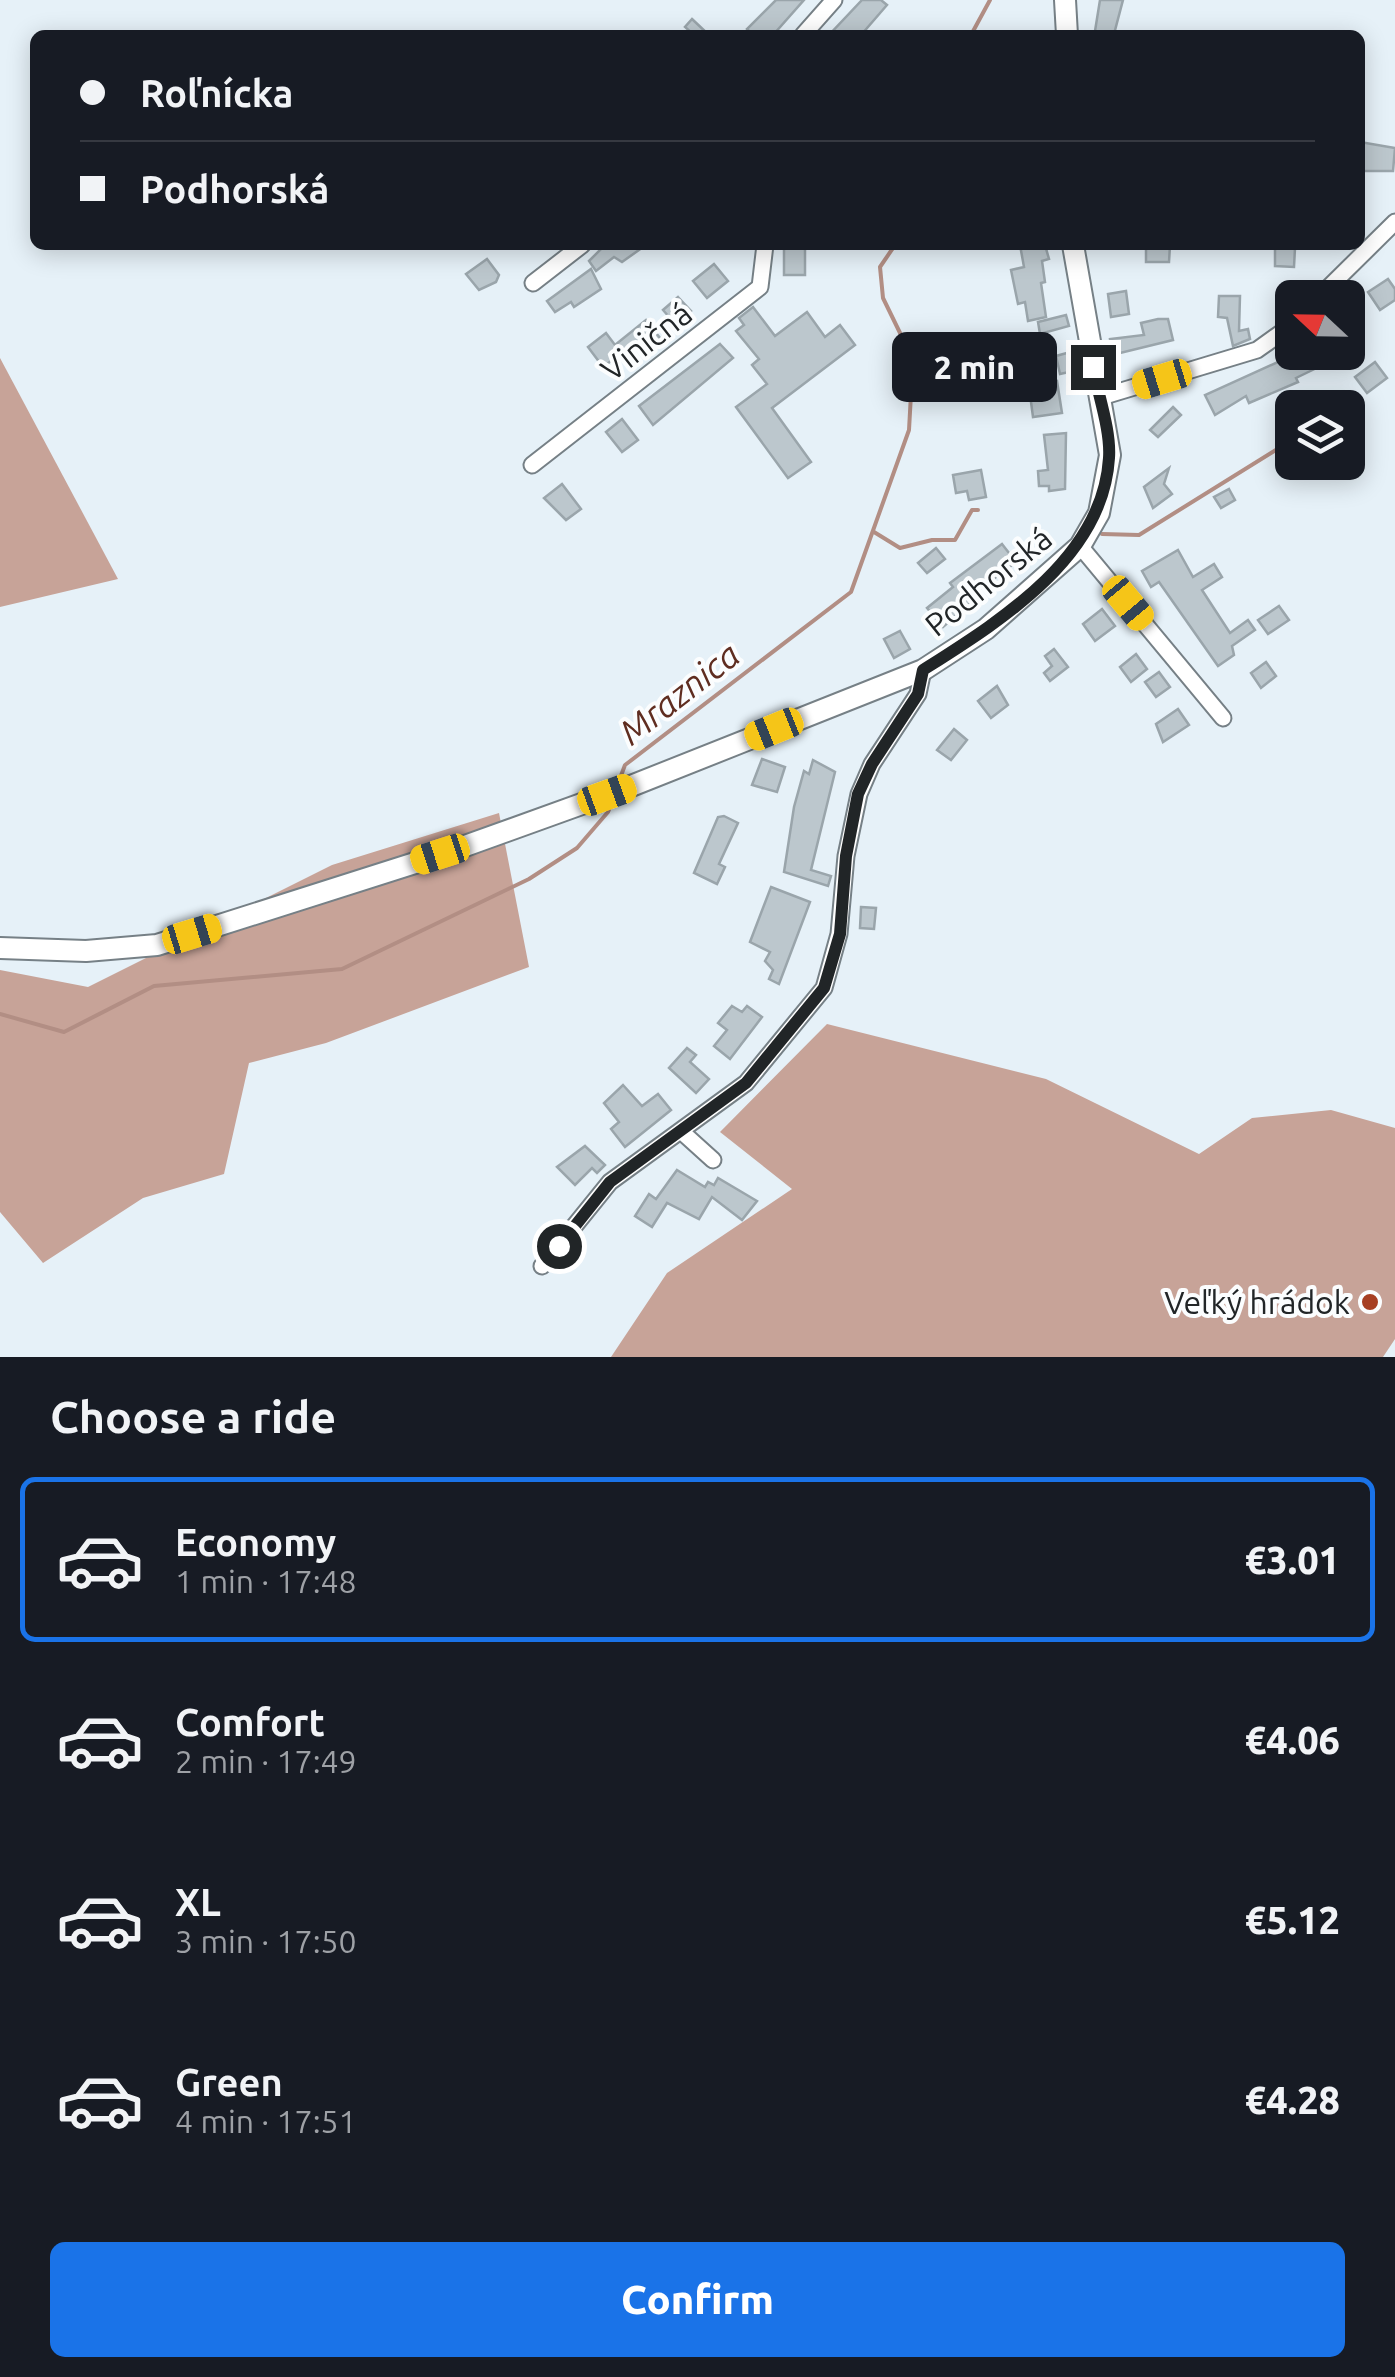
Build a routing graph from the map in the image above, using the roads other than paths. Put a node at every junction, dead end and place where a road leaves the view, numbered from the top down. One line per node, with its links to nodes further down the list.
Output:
1 (834, 0): 3 (street)
2 (1065, 0): 4 (street)
3 (807, 30)
4 (1067, 30)
5 (1395, 222): 9 (street)
6 (575, 250): 10 (street)
7 (764, 250): 13 (street, Viničná)
8 (1074, 250): 12 (street, Podhorská)
9 (1336, 280)
10 (533, 282)
11 (1275, 337): 12 (street)
12 (1098, 398): 14 (street, Podhorská)
13 (532, 464)
14 (1080, 546): 15 (street, Podhorská); 16 (street)
15 (923, 670): 17 (street, Podhorská); 18 (street)
16 (1223, 718)
17 (0, 948)
18 (682, 1132): 19 (street); 20 (street)
19 (713, 1160)
20 (542, 1266)

